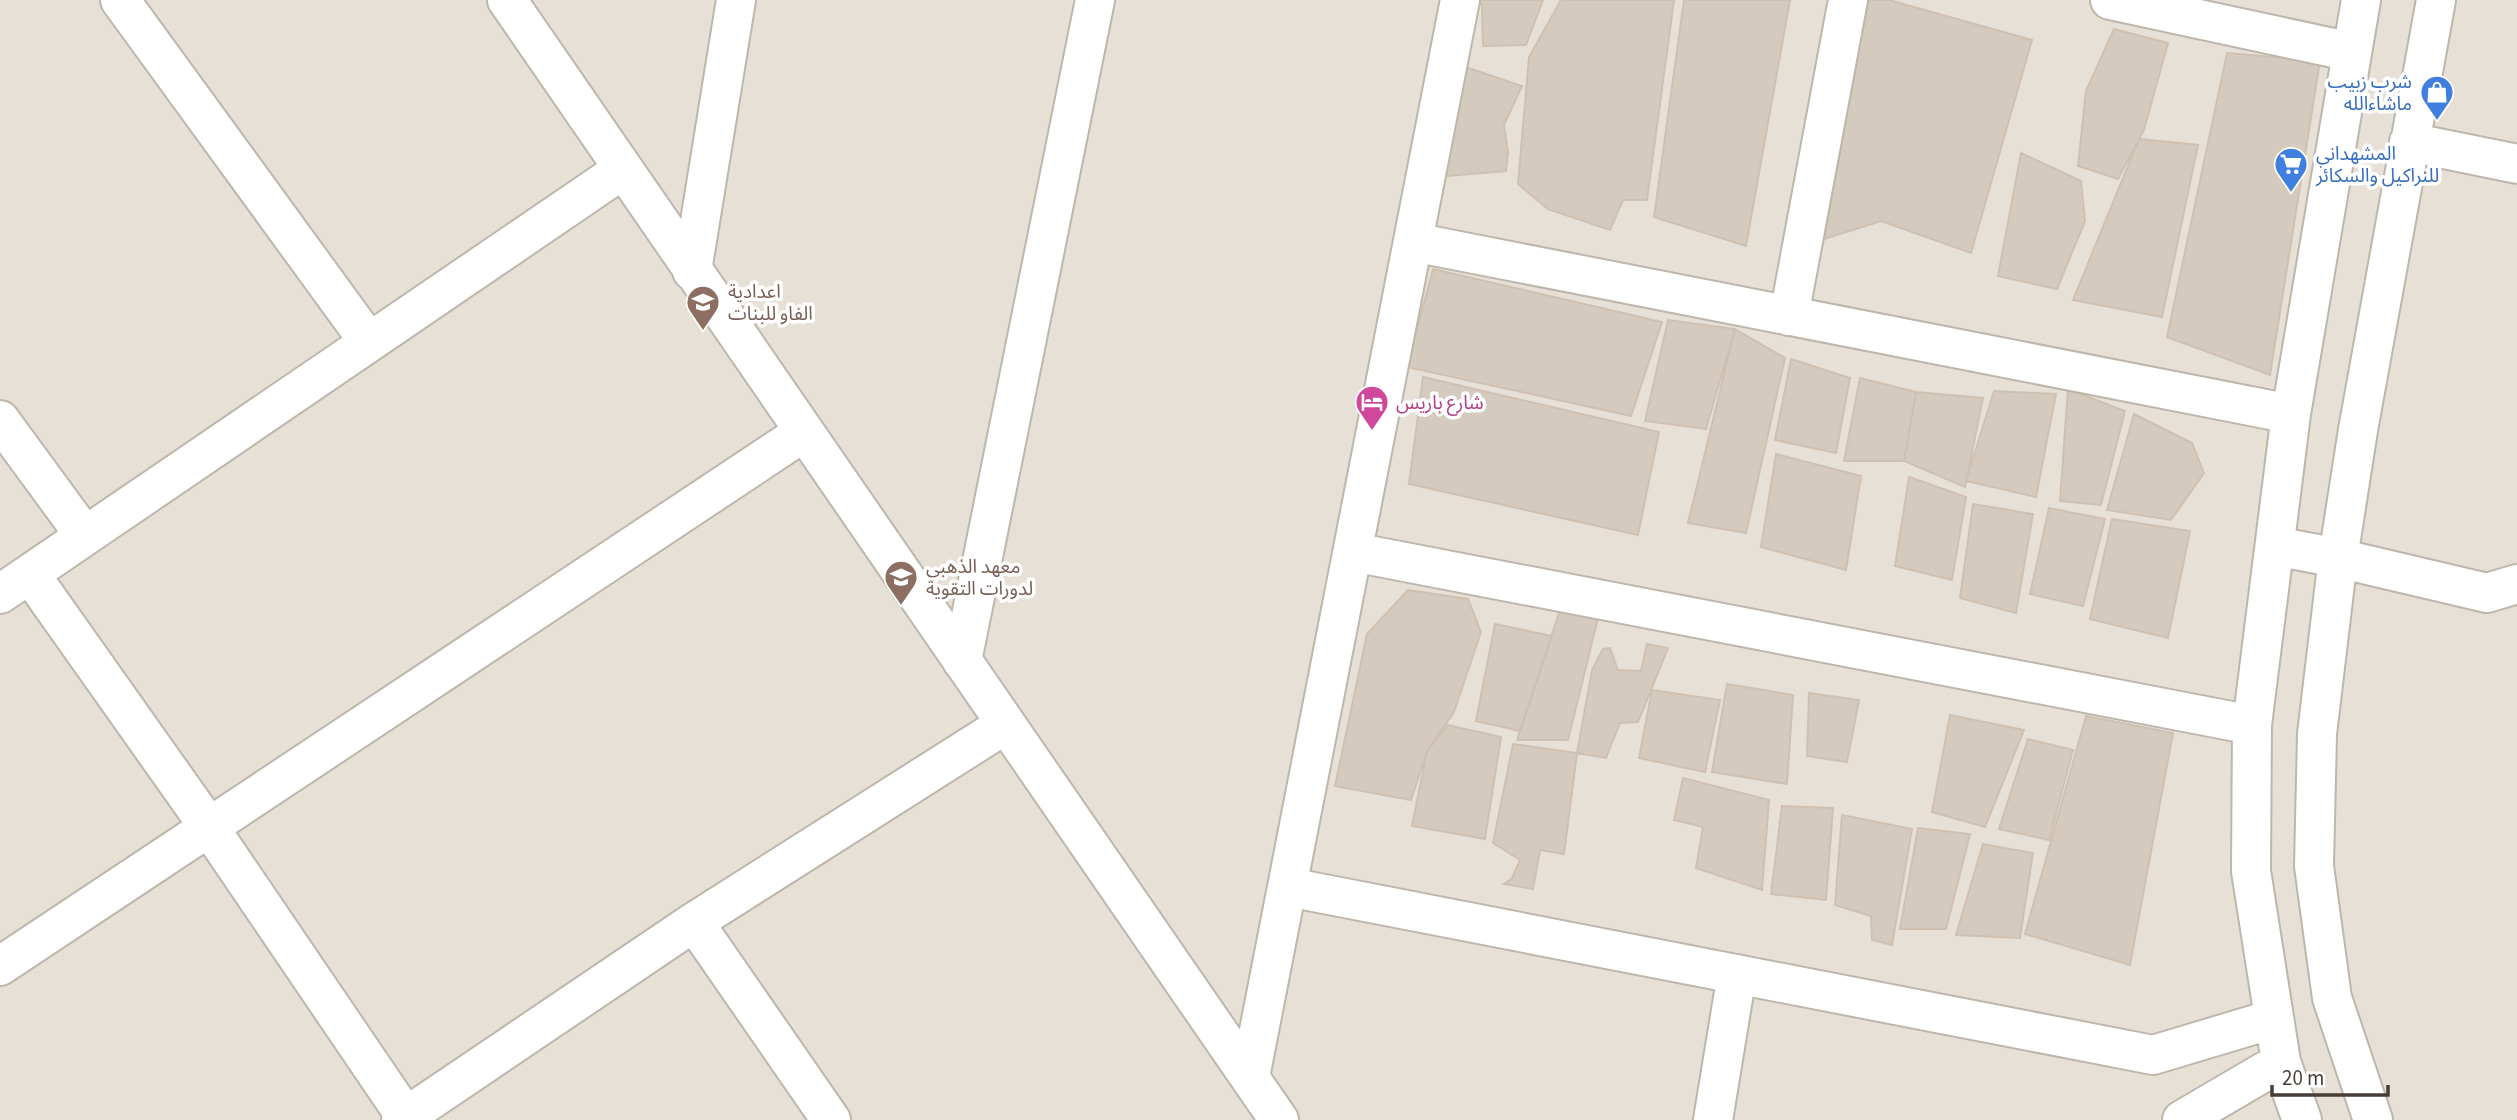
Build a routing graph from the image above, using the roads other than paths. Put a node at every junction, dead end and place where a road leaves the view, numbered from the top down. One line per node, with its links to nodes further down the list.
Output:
1 (120, 0): 17 (street)
2 (507, 0): 13 (street)
3 (736, 0): 15 (street)
4 (1095, 0): 27 (street)
5 (1460, 0): 14 (street)
6 (1848, 0): 16 (street)
7 (2110, 0): 10 (street)
8 (2361, 0): 10 (street)
9 (2436, 0): 11 (street)
10 (2352, 52): 18 (street)
11 (2409, 142): 12 (street); 24 (street)
12 (2517, 164)
13 (622, 170): 15 (street); 17 (street)
14 (1413, 242): 16 (street); 23 (street)
15 (692, 271): 20 (street)
16 (1789, 316): 18 (street)
17 (369, 342): 21 (street)
18 (2291, 414): 22 (street)
19 (0, 420): 21 (street)
20 (804, 432): 27 (street); 30 (street)
21 (85, 536): 26 (street)
22 (2274, 547): 24 (street); 29 (street)
23 (1353, 552): 29 (street); 31 (street)
24 (2338, 558): 25 (street); 44 (street)
25 (2517, 583)
26 (15, 584): 30 (street)
27 (962, 661): 28 (street)
28 (1006, 723): 32 (street); 37 (street)
29 (2252, 726): 35 (street)
30 (209, 827): 33 (street); 38 (street)
31 (1288, 887): 34 (street); 37 (street)
32 (694, 922): 38 (street); 39 (street)
33 (0, 966)
34 (1737, 974): 35 (street); 41 (street)
35 (2273, 1019): 36 (street)
36 (2281, 1062): 42 (street); 43 (street)
37 (1251, 1077): 40 (street)
38 (405, 1119)
39 (831, 1120)
40 (1279, 1120)
41 (1713, 1120)
42 (2182, 1120)
43 (2302, 1120)
44 (2373, 1120)

